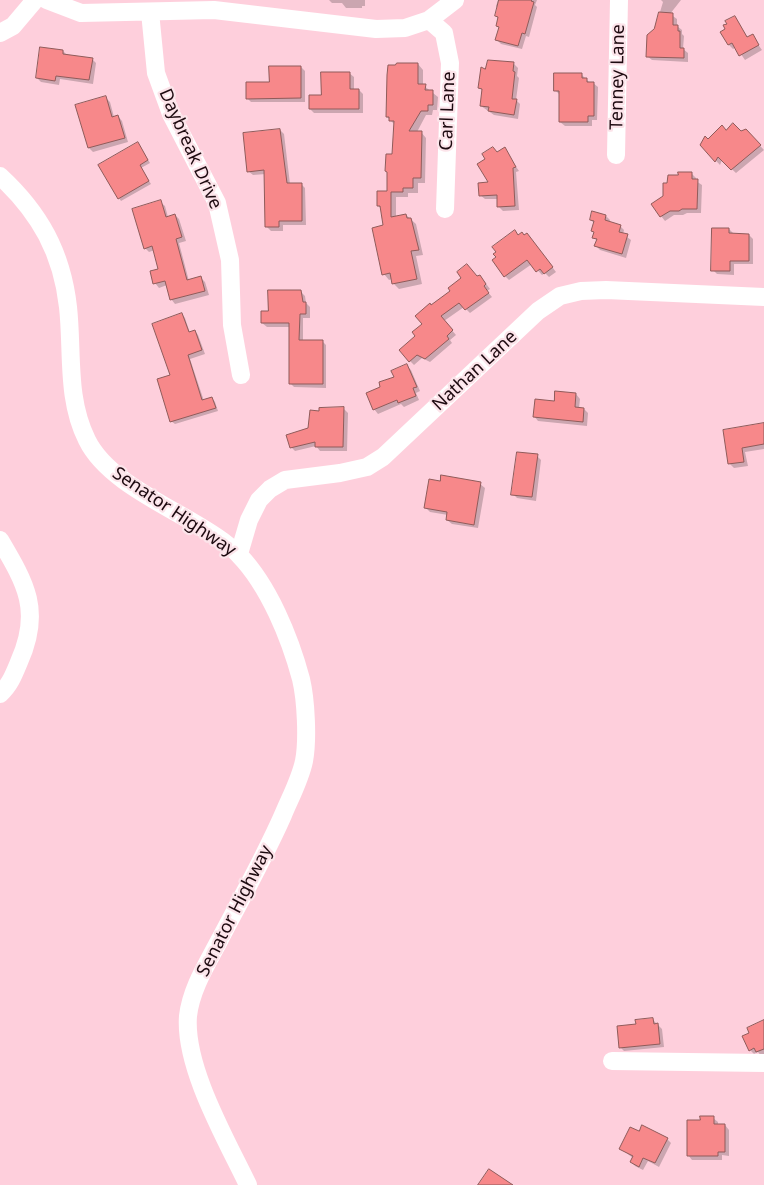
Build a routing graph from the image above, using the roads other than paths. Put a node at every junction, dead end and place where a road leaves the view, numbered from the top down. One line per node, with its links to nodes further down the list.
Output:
1 (34, 0): 8 (street)
2 (47, 0): 6 (street)
3 (454, 0): 7 (street)
4 (620, 0): 9 (street, Tenney Lane)
5 (266, 8): 6 (street); 7 (street)
6 (150, 12): 13 (street, Daybreak Drive)
7 (429, 20): 11 (street, Carl Lane)
8 (0, 33)
9 (616, 155)
10 (0, 176): 15 (street, Senator Highway)
11 (444, 209)
12 (764, 297): 15 (street, Nathan Lane)
13 (241, 375)
14 (0, 540): 16 (street)
15 (238, 554): 19 (street, Senator Highway)
16 (0, 694)
17 (612, 1061): 18 (street)
18 (764, 1063)
19 (248, 1185)

